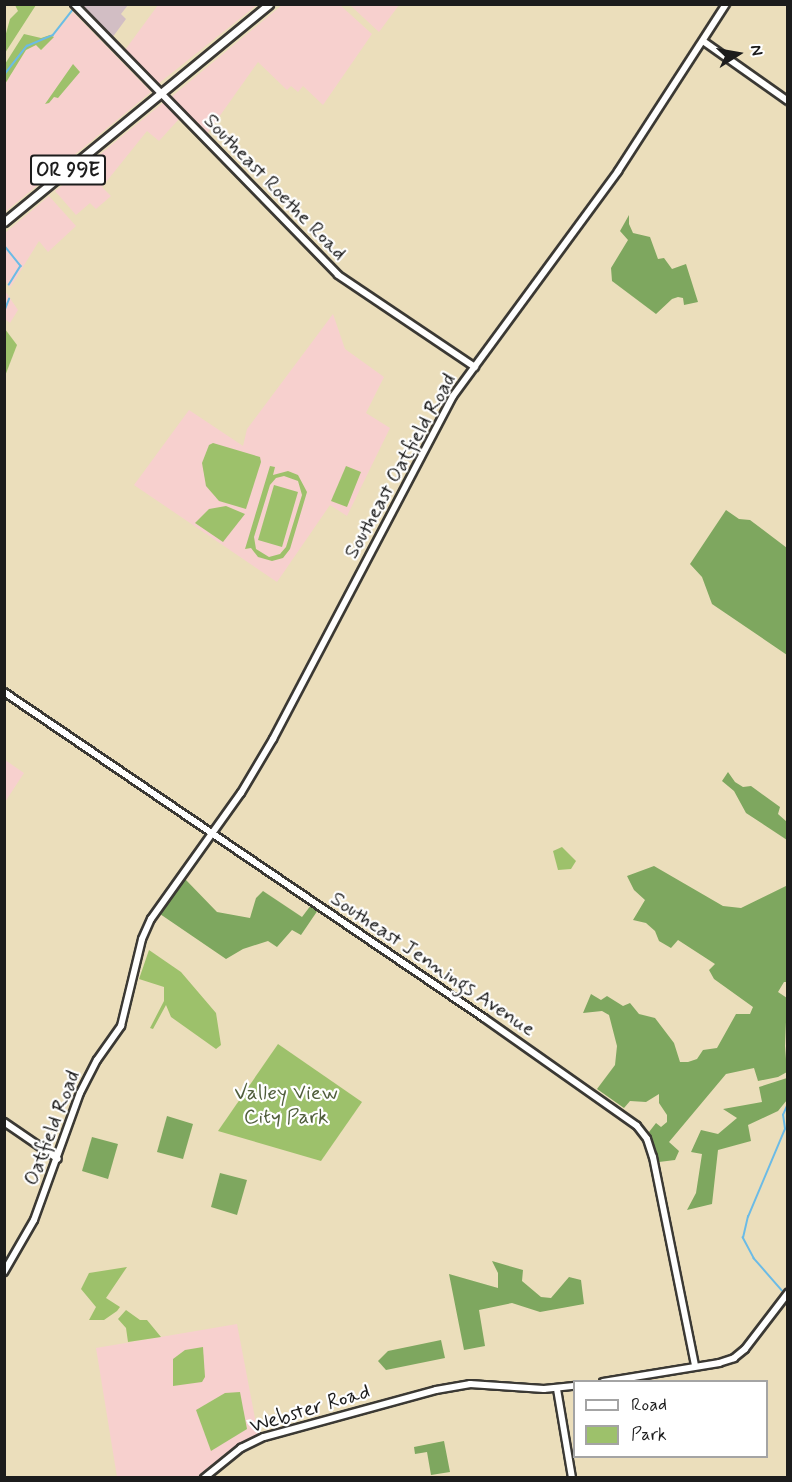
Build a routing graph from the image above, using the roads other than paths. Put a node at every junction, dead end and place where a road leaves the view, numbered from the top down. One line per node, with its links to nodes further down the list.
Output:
1 (74, 4): 5 (main road, Southeast Roethe Road)
2 (269, 4): 5 (main road, OR 99E)
3 (726, 4): 4 (main road, Southeast Oatfield Road)
4 (703, 41): 6 (main road); 8 (main road, Southeast Oatfield Road)
5 (161, 94): 7 (main road, OR 99E); 8 (main road, Southeast Roethe Road)
6 (788, 101)
7 (4, 222)
8 (475, 367): 10 (main road, Southeast Oatfield Road)
9 (4, 692): 10 (main road, Southeast Jennings Avenue)
10 (213, 832): 11 (main road, Southeast Oatfield Road); 16 (main road, Southeast Jennings Avenue)
11 (137, 961): 13 (main road, Oatfield Road)
12 (4, 1122): 13 (main road)
13 (58, 1159): 14 (main road, Oatfield Road)
14 (4, 1272)
15 (788, 1293): 16 (main road)
16 (695, 1366): 17 (main road)
17 (614, 1380)
18 (573, 1386): 19 (main road, Webster Road)
19 (557, 1389): 20 (main road, Webster Road); 21 (main road)
20 (204, 1478)
21 (572, 1478)

